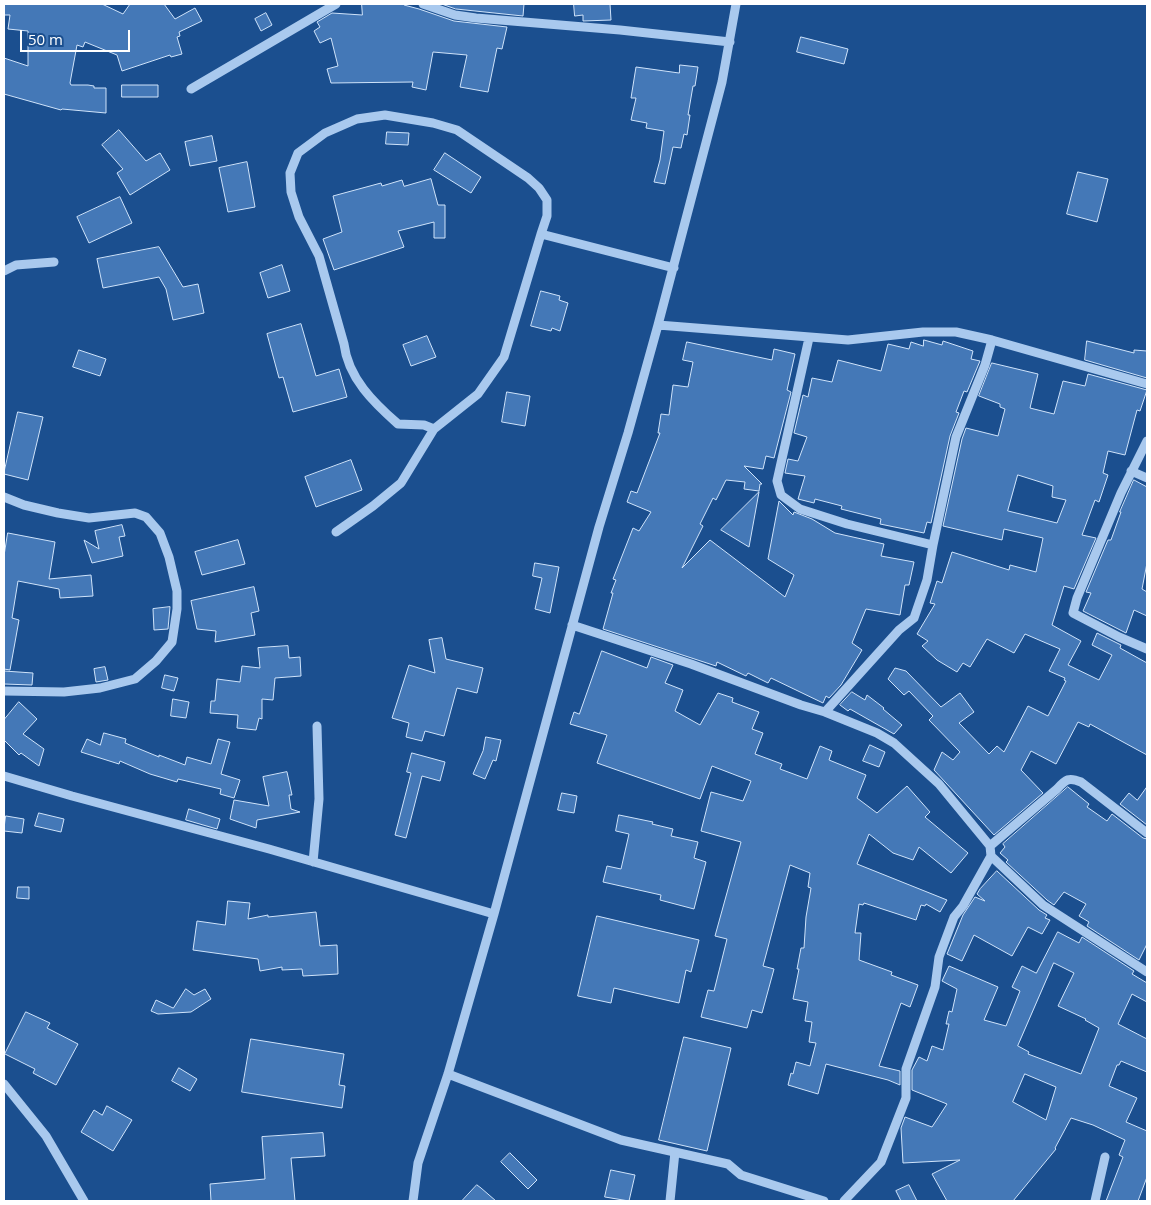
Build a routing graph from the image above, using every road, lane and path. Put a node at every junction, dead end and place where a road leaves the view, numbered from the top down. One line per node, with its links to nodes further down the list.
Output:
1 (336, 4): 5 (street)
2 (423, 4): 4 (street)
3 (736, 4): 4 (street)
4 (730, 42): 8 (street)
5 (191, 89)
6 (541, 234): 8 (street); 14 (street); 14 (street)
7 (54, 262): 9 (street)
8 (674, 268): 10 (street)
9 (4, 271)
10 (658, 325): 11 (street); 21 (street)
11 (809, 338): 12 (street); 20 (street)
12 (992, 340): 13 (street); 20 (street)
13 (1147, 384)
14 (434, 429): 19 (street)
15 (1147, 441): 16 (street)
16 (1132, 471): 17 (street); 22 (street)
17 (1147, 478)
18 (4, 497): 23 (street)
19 (336, 532)
20 (933, 545): 24 (street)
21 (572, 624): 24 (street); 31 (street)
22 (1147, 648)
23 (4, 691)
24 (825, 712): 28 (street)
25 (317, 726): 30 (street)
26 (4, 776): 30 (street)
27 (1147, 833): 28 (street)
28 (990, 846): 29 (street)
29 (991, 856): 32 (street); 41 (street)
30 (313, 862): 31 (street)
31 (494, 914): 33 (street)
32 (1147, 972)
33 (448, 1074): 35 (street); 38 (street)
34 (4, 1084): 37 (street)
35 (675, 1152): 39 (street); 40 (street)
36 (1105, 1158): 42 (street)
37 (84, 1201)
38 (412, 1201)
39 (670, 1201)
40 (824, 1201)
41 (844, 1201)
42 (1095, 1201)

